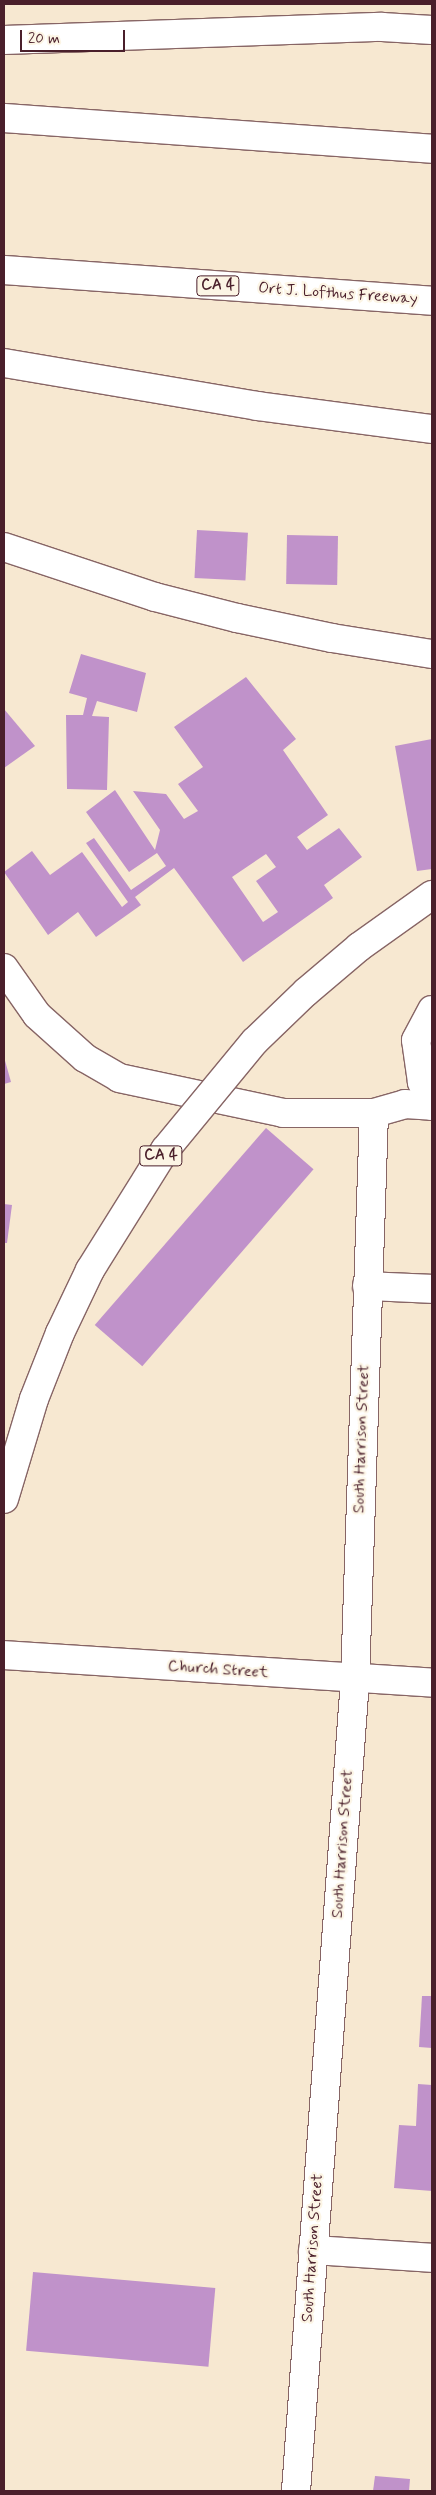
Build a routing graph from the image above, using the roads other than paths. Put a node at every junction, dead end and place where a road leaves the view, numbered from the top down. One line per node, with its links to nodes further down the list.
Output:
1 (432, 30): 2 (main road)
2 (4, 40)
3 (4, 118): 4 (main road)
4 (432, 148)
5 (4, 270): 6 (main road, Ort J. Lofthus Freeway / CA 4)
6 (432, 301)
7 (4, 362): 8 (main road)
8 (432, 429)
9 (4, 547): 10 (main road)
10 (432, 654)
11 (432, 895): 18 (main road, CA 4, bridge)
12 (4, 968): 15 (main road)
13 (432, 1010): 14 (main road)
14 (432, 1106): 15 (main road)
15 (374, 1113): 16 (main road, South Harrison Street)
16 (367, 1286): 17 (main road); 20 (main road, South Harrison Street)
17 (432, 1289)
18 (4, 1499)
19 (4, 1655): 20 (main road, Church Street)
20 (355, 1680): 21 (main road, Church Street); 22 (main road, South Harrison Street)
21 (432, 1683)
22 (313, 2250): 23 (main road); 24 (main road, South Harrison Street)
23 (432, 2258)
24 (296, 2491)

